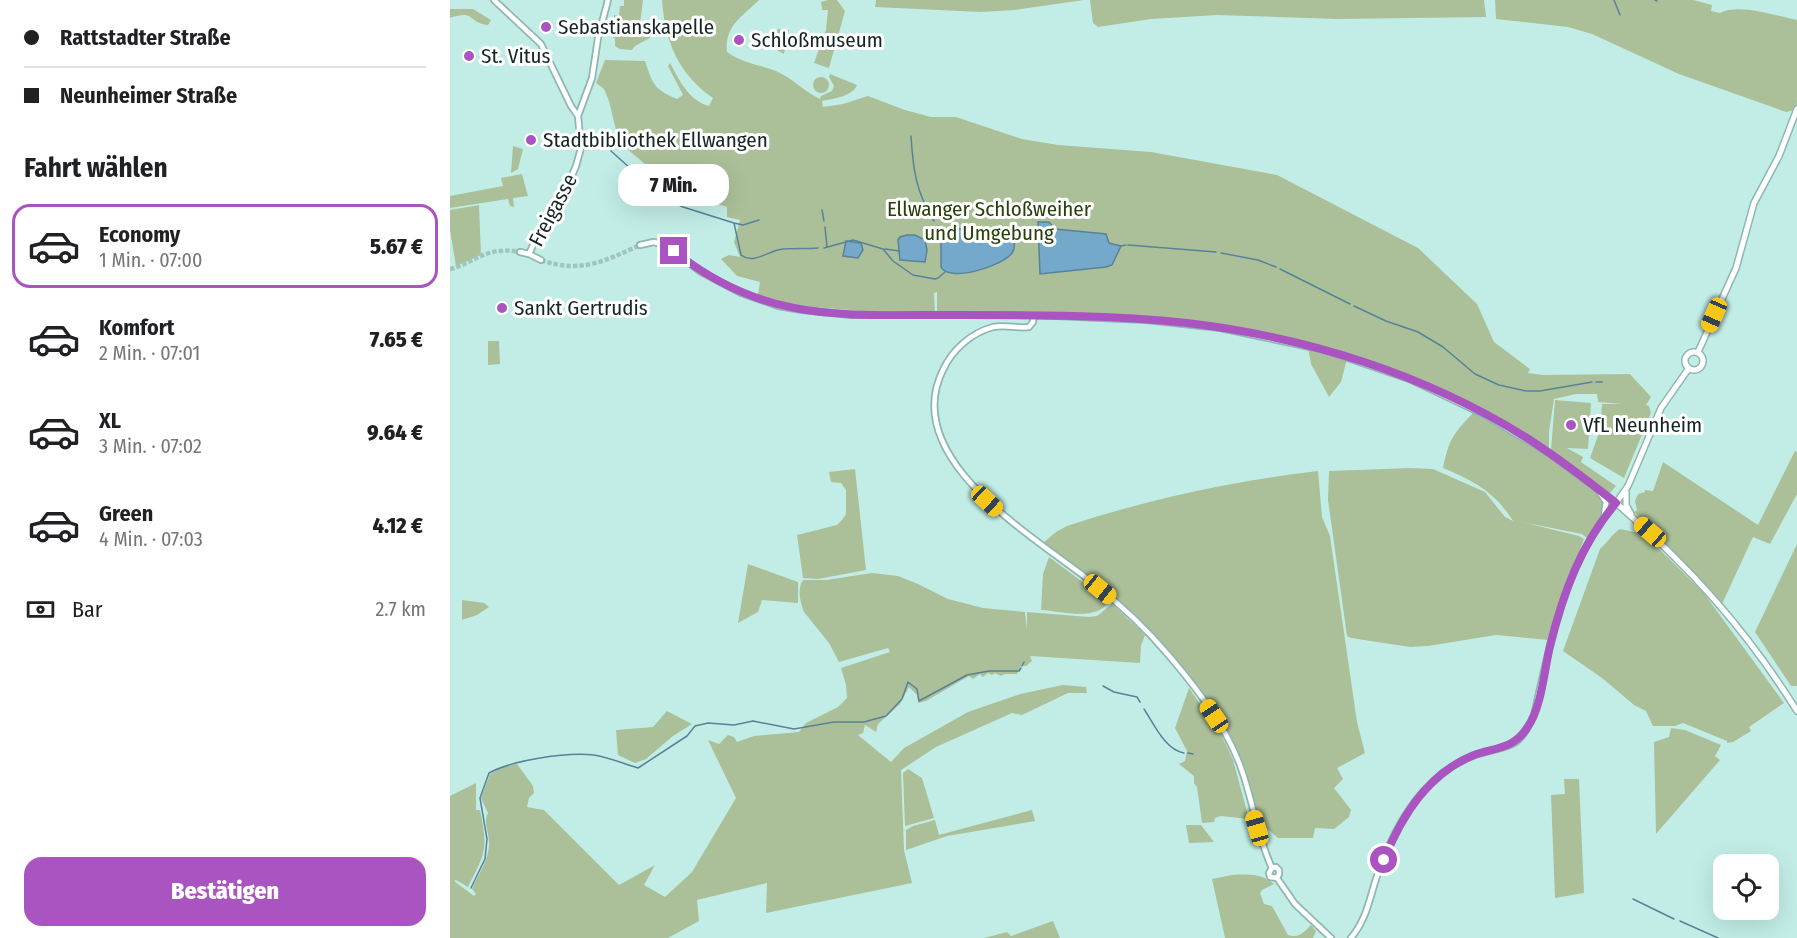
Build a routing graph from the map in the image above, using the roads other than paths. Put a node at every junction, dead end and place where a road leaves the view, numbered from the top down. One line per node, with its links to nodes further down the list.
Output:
1 (494, 0): 4 (street)
2 (608, 0): 4 (street)
3 (1797, 109): 10 (main road)
4 (578, 116): 7 (street, Freigasse)
5 (640, 245): 9 (street)
6 (520, 252): 7 (street)
7 (530, 254): 8 (street)
8 (541, 260)
9 (1034, 315): 12 (street); 18 (street)
10 (1698, 352): 11 (main road); 11 (main road)
11 (1689, 368): 13 (main road)
12 (1595, 487): 14 (street); 16 (street)
13 (1626, 491): 14 (main road); 15 (main road)
14 (1616, 503): 15 (main road); 16 (street)
15 (1633, 518): 17 (main road)
16 (1602, 520): 19 (street)
17 (1797, 711)
18 (1331, 938)
19 (1351, 938)

